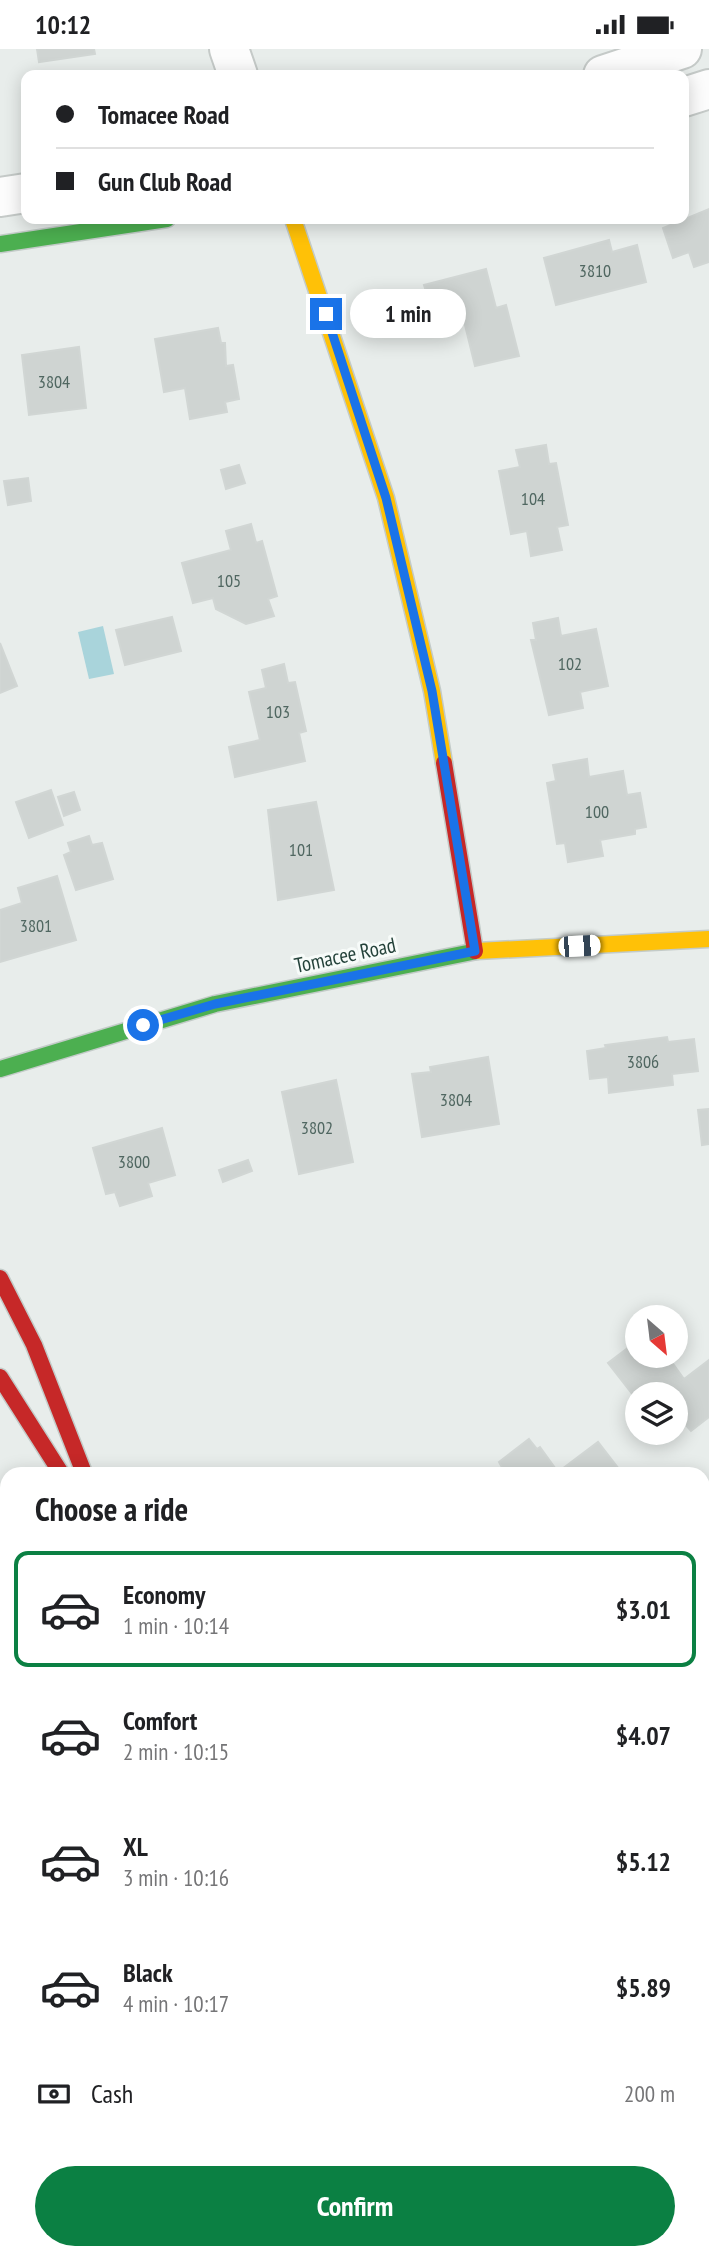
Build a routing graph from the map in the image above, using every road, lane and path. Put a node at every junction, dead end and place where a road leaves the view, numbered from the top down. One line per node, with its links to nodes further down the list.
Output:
1 (229, 49): 3 (street)
2 (682, 49): 4 (street)
3 (236, 70)
4 (618, 70)
5 (709, 89): 6 (street)
6 (689, 95)
7 (21, 194): 8 (street)
8 (0, 197)
9 (134, 224): 11 (main road)
10 (295, 224): 13 (main road)
11 (0, 244)
12 (709, 939): 13 (main road, Tomacee Road)
13 (475, 951): 14 (main road, Tomacee Road)
14 (0, 1069)
15 (0, 1278): 18 (main road)
16 (0, 1377): 17 (main road)
17 (57, 1467)
18 (82, 1467)

